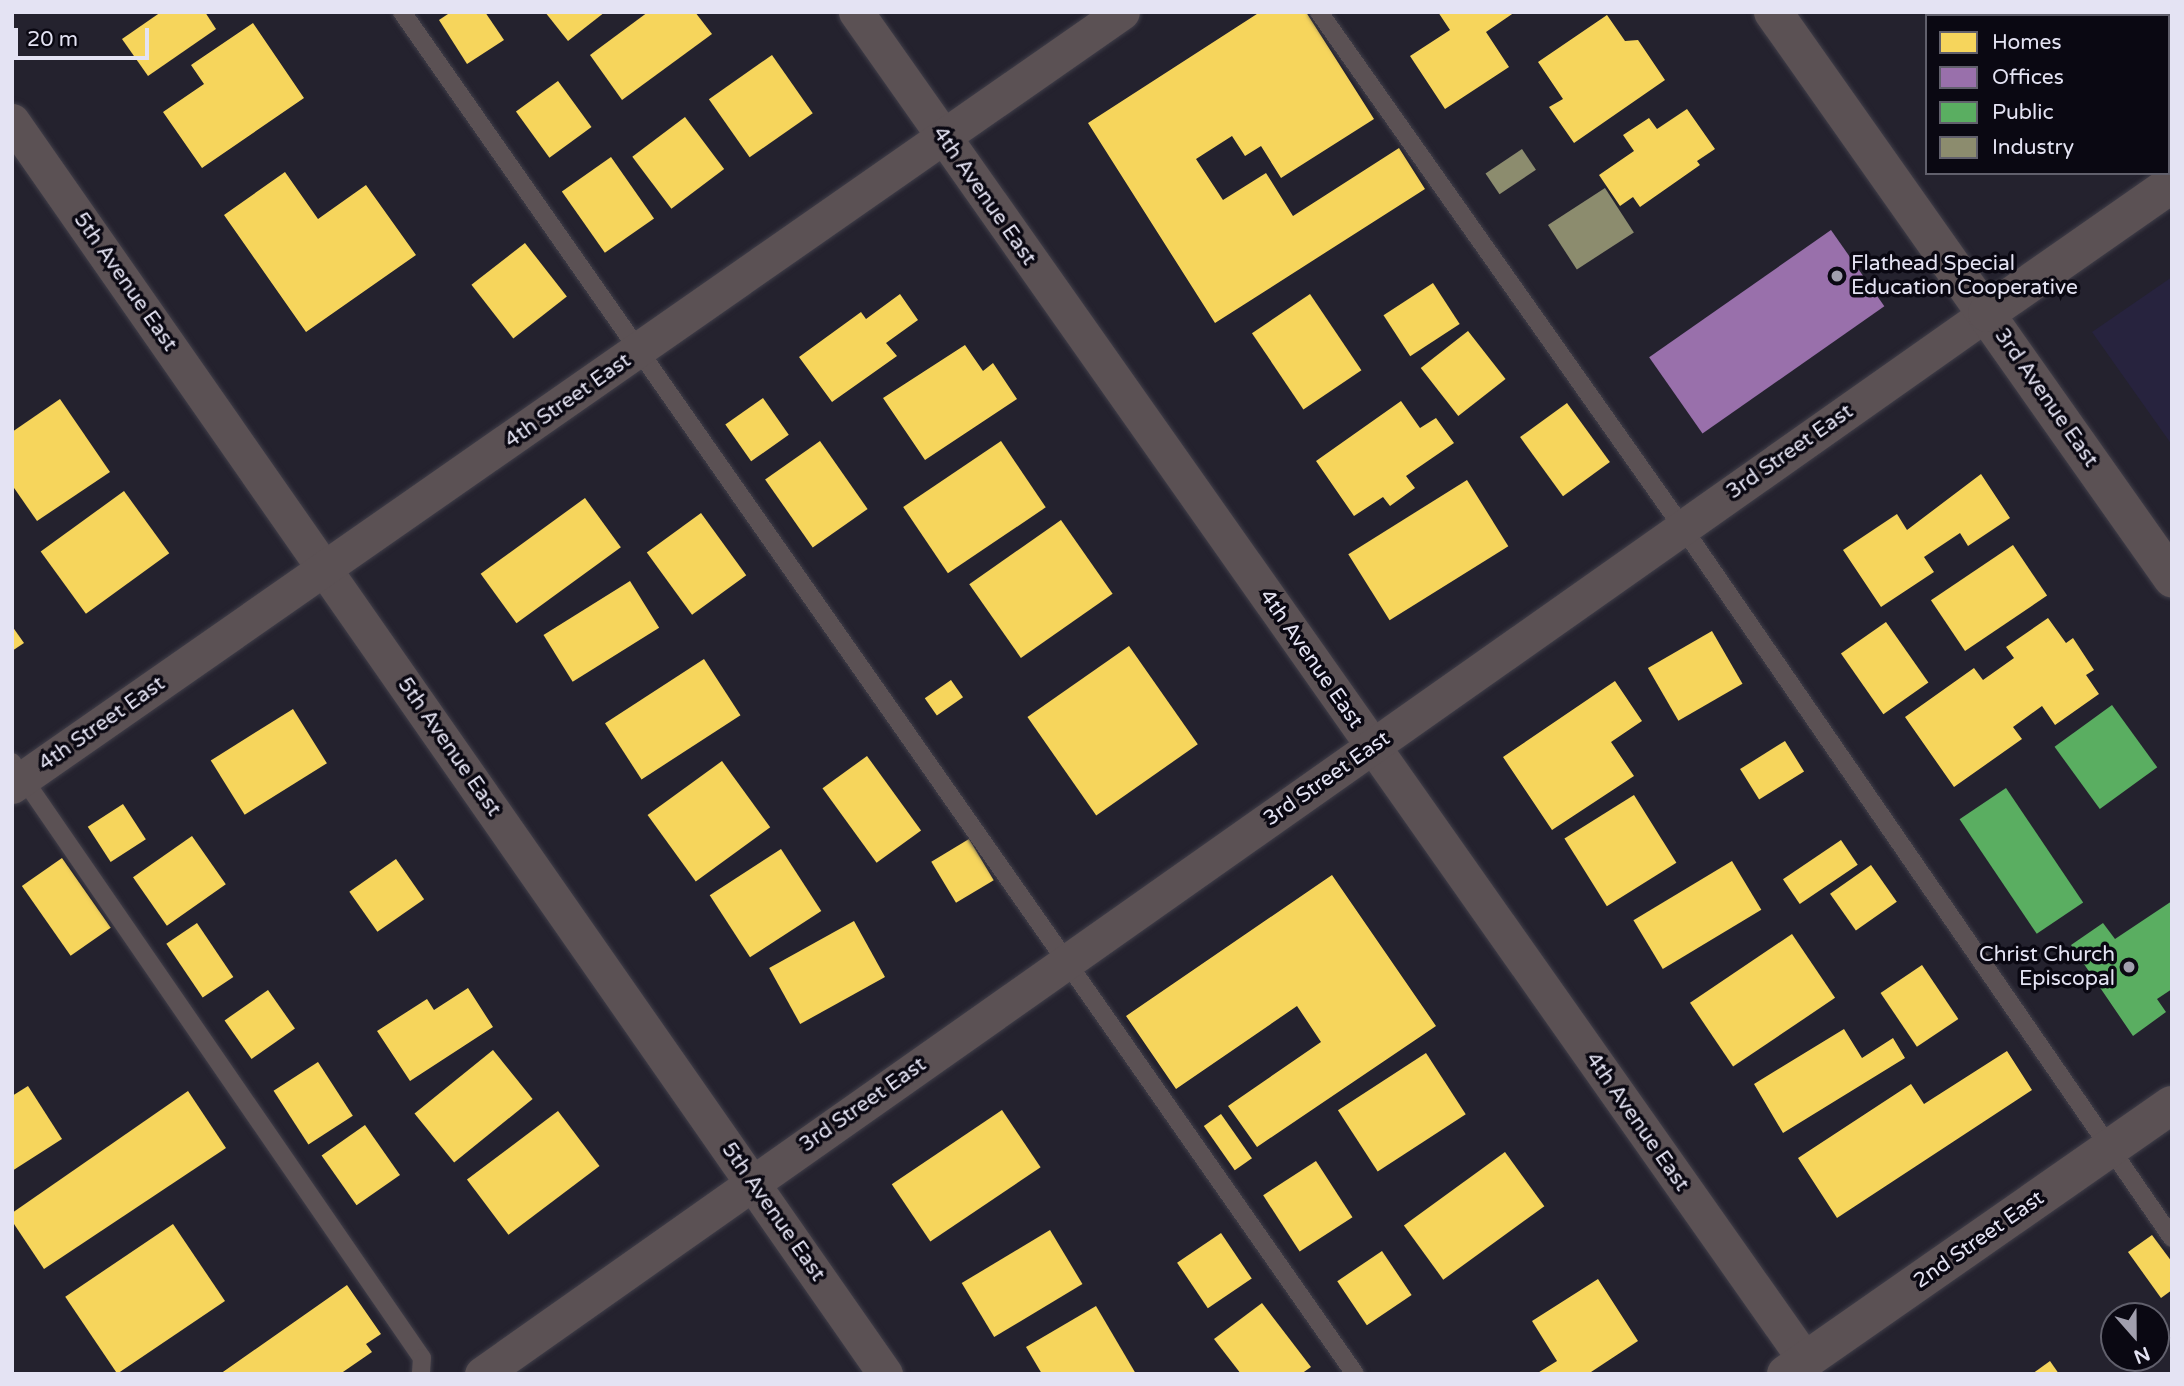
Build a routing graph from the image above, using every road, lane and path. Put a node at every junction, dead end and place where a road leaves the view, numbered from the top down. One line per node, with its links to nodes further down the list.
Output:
1 (402, 12): 10 (lane)
2 (856, 12): 7 (street, 4th Avenue East)
3 (1122, 12): 7 (street, 4th Street East)
4 (1319, 12): 11 (lane)
5 (1773, 12): 9 (street, 3rd Avenue East)
6 (12, 121): 12 (street, 5th Avenue East)
7 (943, 138): 10 (street, 4th Street East); 14 (street, 4th Avenue East)
8 (2172, 184): 9 (street, 3rd Street East)
9 (1987, 313): 11 (street, 3rd Street East); 13 (street, 3rd Avenue East)
10 (639, 351): 12 (street, 4th Street East); 16 (lane)
11 (1683, 528): 14 (street, 3rd Street East); 18 (lane)
12 (326, 570): 15 (street, 4th Street East); 19 (street, 5th Avenue East)
13 (2172, 578)
14 (1372, 746): 16 (street, 3rd Street East); 21 (street, 4th Avenue East)
15 (16, 775): 22 (lane)
16 (1065, 963): 19 (street, 3rd Street East); 25 (lane)
17 (2172, 1105): 18 (street, 2nd Street East)
18 (2109, 1149): 20 (lane); 21 (street, 2nd Street East)
19 (753, 1183): 23 (street, 3rd Street East); 24 (street, 5th Avenue East)
20 (2172, 1238)
21 (1802, 1369)
22 (421, 1374)
23 (482, 1374)
24 (886, 1374)
25 (1355, 1374)

